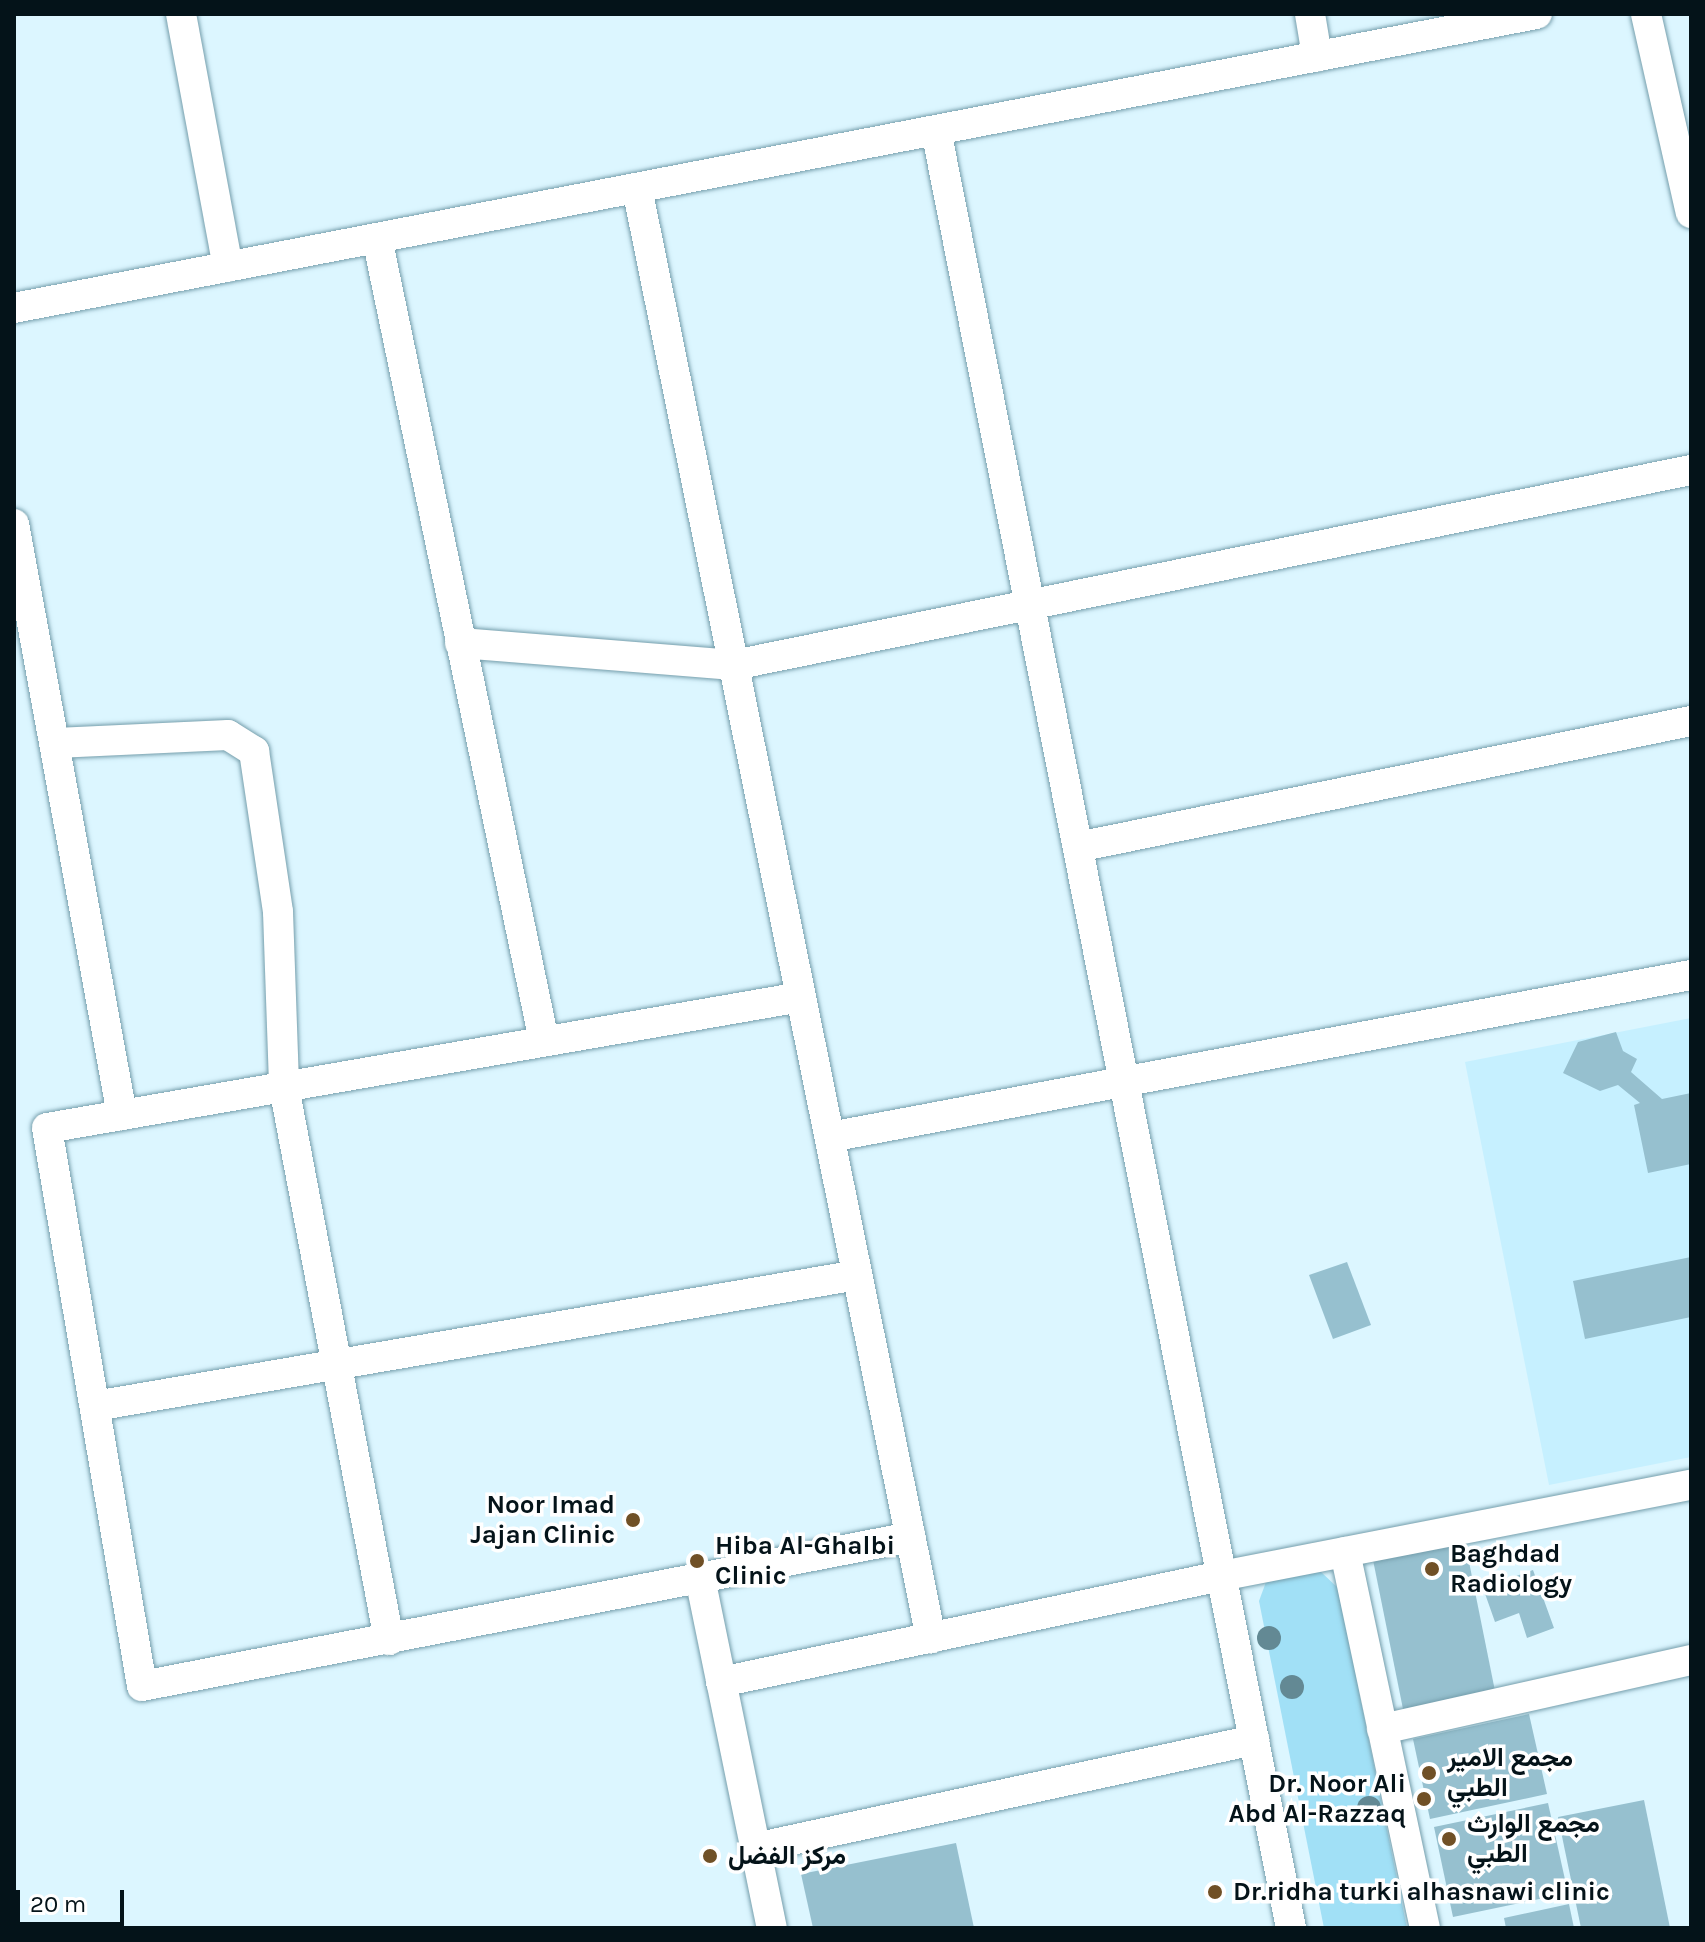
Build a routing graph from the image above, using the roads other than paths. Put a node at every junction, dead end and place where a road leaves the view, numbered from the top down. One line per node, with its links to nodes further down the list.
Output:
1 (181, 14): 10 (street)
2 (1310, 14): 5 (street)
3 (1537, 14): 5 (street)
4 (1646, 14): 8 (street)
5 (1317, 56): 6 (street)
6 (936, 130): 7 (street); 14 (street)
7 (637, 188): 9 (street); 16 (street)
8 (1691, 213)
9 (377, 238): 10 (street); 15 (street)
10 (228, 267): 11 (street)
11 (14, 308)
12 (1691, 470): 14 (street)
13 (14, 524): 18 (street)
14 (1030, 605): 16 (street); 19 (street)
15 (460, 643): 16 (street); 22 (street)
16 (734, 665): 21 (street)
17 (1691, 721): 19 (street)
18 (56, 743): 24 (street); 25 (street)
19 (1078, 847): 23 (street)
20 (1691, 975): 23 (street)
21 (801, 997): 22 (street); 26 (street)
22 (544, 1041): 24 (street)
23 (1124, 1081): 26 (street); 33 (street)
24 (284, 1087): 25 (street); 28 (street)
25 (122, 1115): 29 (street)
26 (830, 1137): 27 (street)
27 (857, 1275): 28 (street); 31 (street)
28 (337, 1364): 29 (street); 36 (street)
29 (95, 1406): 36 (street)
30 (1691, 1485): 32 (street)
31 (911, 1537): 34 (street); 35 (street)
32 (1345, 1552): 33 (street); 39 (street)
33 (1221, 1576): 35 (street); 40 (street)
34 (700, 1578): 36 (street); 38 (street)
35 (931, 1638): 38 (street)
36 (389, 1640)
37 (1691, 1660): 39 (street)
38 (721, 1682): 41 (street)
39 (1382, 1729): 44 (street)
40 (1254, 1740): 41 (street); 43 (street)
41 (755, 1848): 42 (street)
42 (772, 1928)
43 (1291, 1928)
44 (1425, 1928)

